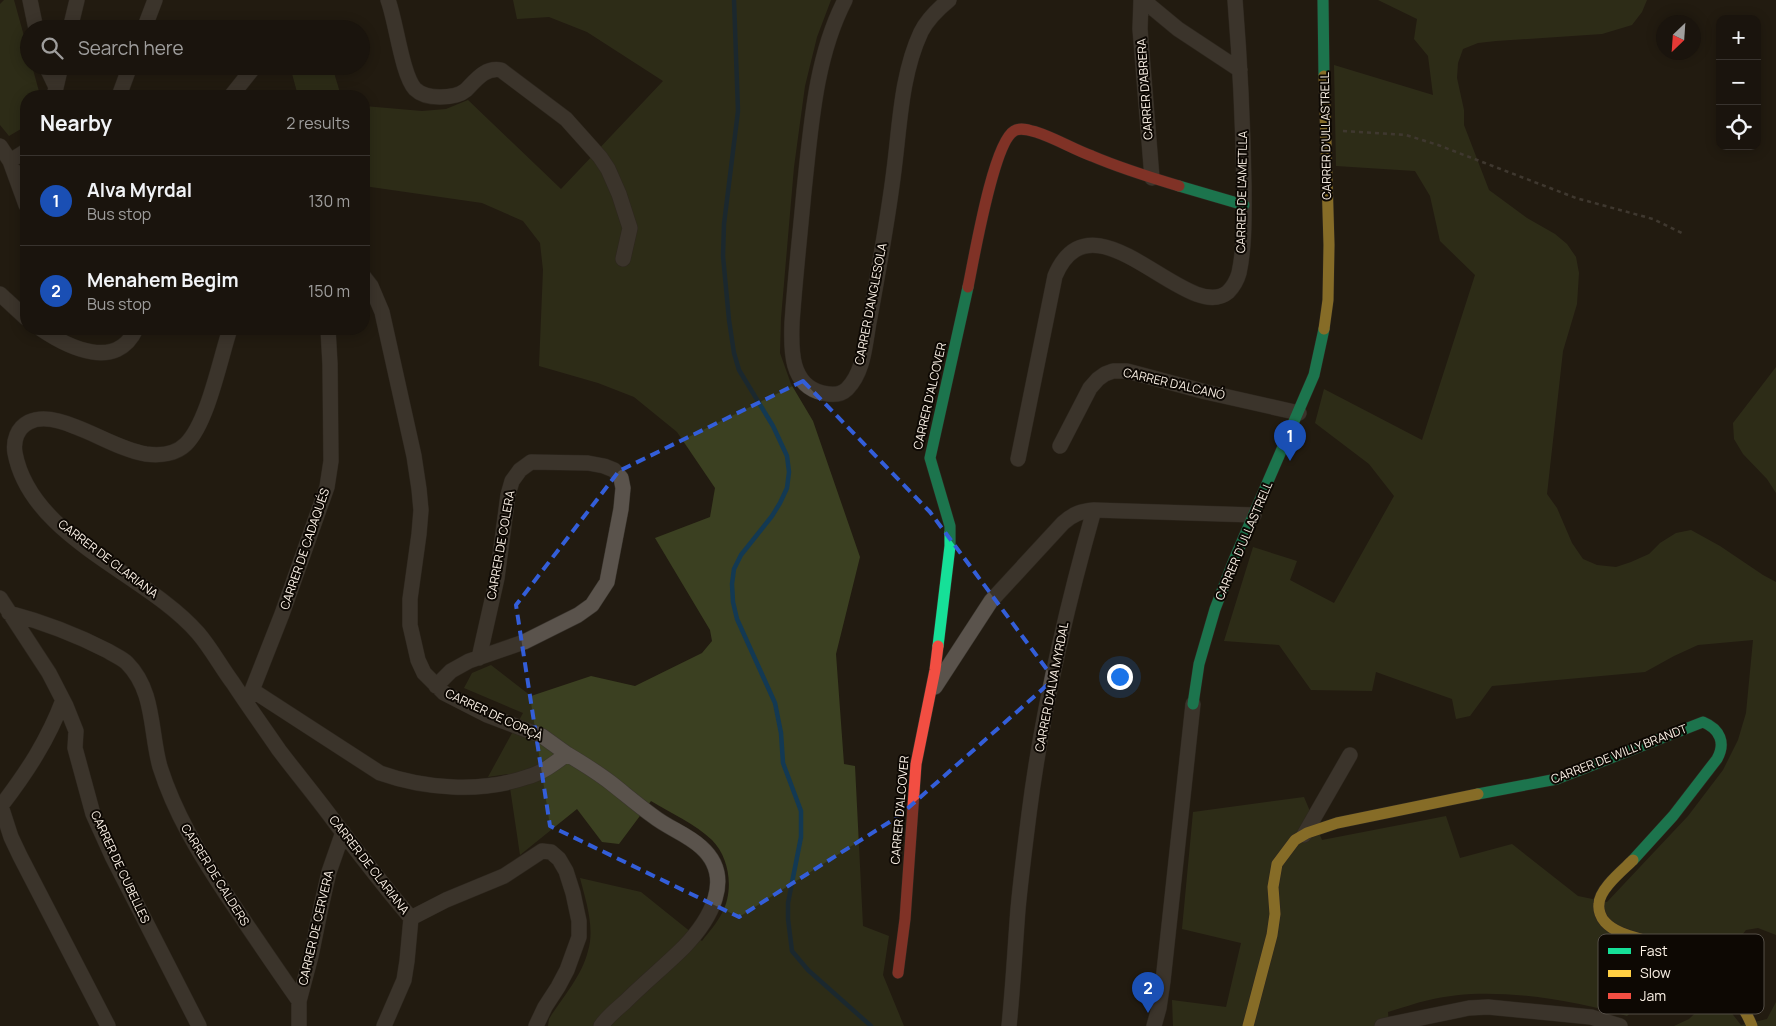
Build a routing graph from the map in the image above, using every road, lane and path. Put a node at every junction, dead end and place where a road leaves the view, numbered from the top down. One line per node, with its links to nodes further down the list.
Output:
1 (30, 0): 10 (street)
2 (77, 0): 11 (street)
3 (155, 0): 12 (street)
4 (388, 0): 30 (street)
5 (845, 0): 6 (street, CARRER D'ANGLESOLA)
6 (949, 0)
7 (1142, 0): 13 (street); 26 (street, CARRER D'ABRERA)
8 (1235, 0): 13 (street, CARRER DE L'AMETLLA)
9 (1323, 0): 22 (street, CARRER D'ULLASTRELL)
10 (34, 20)
11 (72, 20)
12 (147, 20)
13 (1240, 70): 28 (street, CARRER DE L'AMETLLA)
14 (49, 75): 18 (street)
15 (59, 75): 19 (street)
16 (127, 75): 20 (street)
17 (248, 75): 21 (street)
18 (54, 90)
19 (55, 90)
20 (121, 90)
21 (236, 90)
22 (1325, 132): 29 (path); 38 (street, CARRER D'ULLASTRELL)
23 (0, 146): 25 (street)
24 (20, 152): 25 (street)
25 (5, 157): 27 (street)
26 (1152, 178): 28 (street, CARRER D'ALCOVER); 48 (street, CARRER D'ALCOVER)
27 (20, 191)
28 (1244, 205): 40 (street, CARRER DE L'AMETLLA)
29 (1684, 234)
30 (624, 259)
31 (370, 285): 46 (street, CARRER DE CORÇÀ)
32 (0, 294): 33 (street)
33 (20, 312)
34 (50, 335): 35 (street)
35 (134, 335)
36 (228, 335): 47 (street, CARRER DE CLARIANA)
37 (328, 335): 47 (street, CARRER DE CADAQUÉS)
38 (1299, 413): 39 (street, CARRER D'ALCANÓ); 42 (street, CARRER D'ULLASTRELL)
39 (1060, 446)
40 (1018, 459)
41 (1094, 510): 42 (street); 48 (street); 68 (street, CARRER D'ALVA MYRDAL)
42 (1254, 515): 50 (street, CARRER D'ULLASTRELL)
43 (0, 598): 44 (street, CARRER DE CUBELLES)
44 (9, 612): 49 (street, CARRER DE CUBELLES); 59 (street, CARRER DE CALDERS)
45 (479, 658): 45 (street, CARRER DE COLERA); 46 (street, CARRER DE COLERA)
46 (436, 686): 51 (street, CARRER DE CORÇÀ)
47 (250, 697): 51 (street); 54 (street, CARRER DE CLARIANA)
48 (929, 697): 58 (street, CARRER D'ALCOVER)
49 (63, 700): 53 (street); 63 (street, CARRER DE CUBELLES)
50 (1193, 704): 69 (street, CARRER D'ULLASTRELL)
51 (566, 754): 67 (street)
52 (1350, 754): 55 (street)
53 (0, 805): 62 (street)
54 (343, 832): 56 (street, CARRER DE CLARIANA); 59 (street, CARRER DE CERVERA)
55 (1304, 835): 57 (street, CARRER DE WILLY BRANDT); 70 (street, CARRER DE WILLY BRANDT)
56 (411, 918): 65 (street); 66 (street)
57 (1624, 934)
58 (898, 973)
59 (299, 1000): 64 (street, CARRER DE CERVERA)
60 (1745, 1014): 73 (street, CARRER DE WILLY BRANDT)
61 (1419, 1022): 71 (street); 72 (street)
62 (108, 1026)
63 (199, 1026)
64 (299, 1026)
65 (384, 1026)
66 (536, 1026)
67 (601, 1026)
68 (1009, 1026)
69 (1154, 1026)
70 (1248, 1026)
71 (1382, 1026)
72 (1620, 1026)
73 (1752, 1026)

